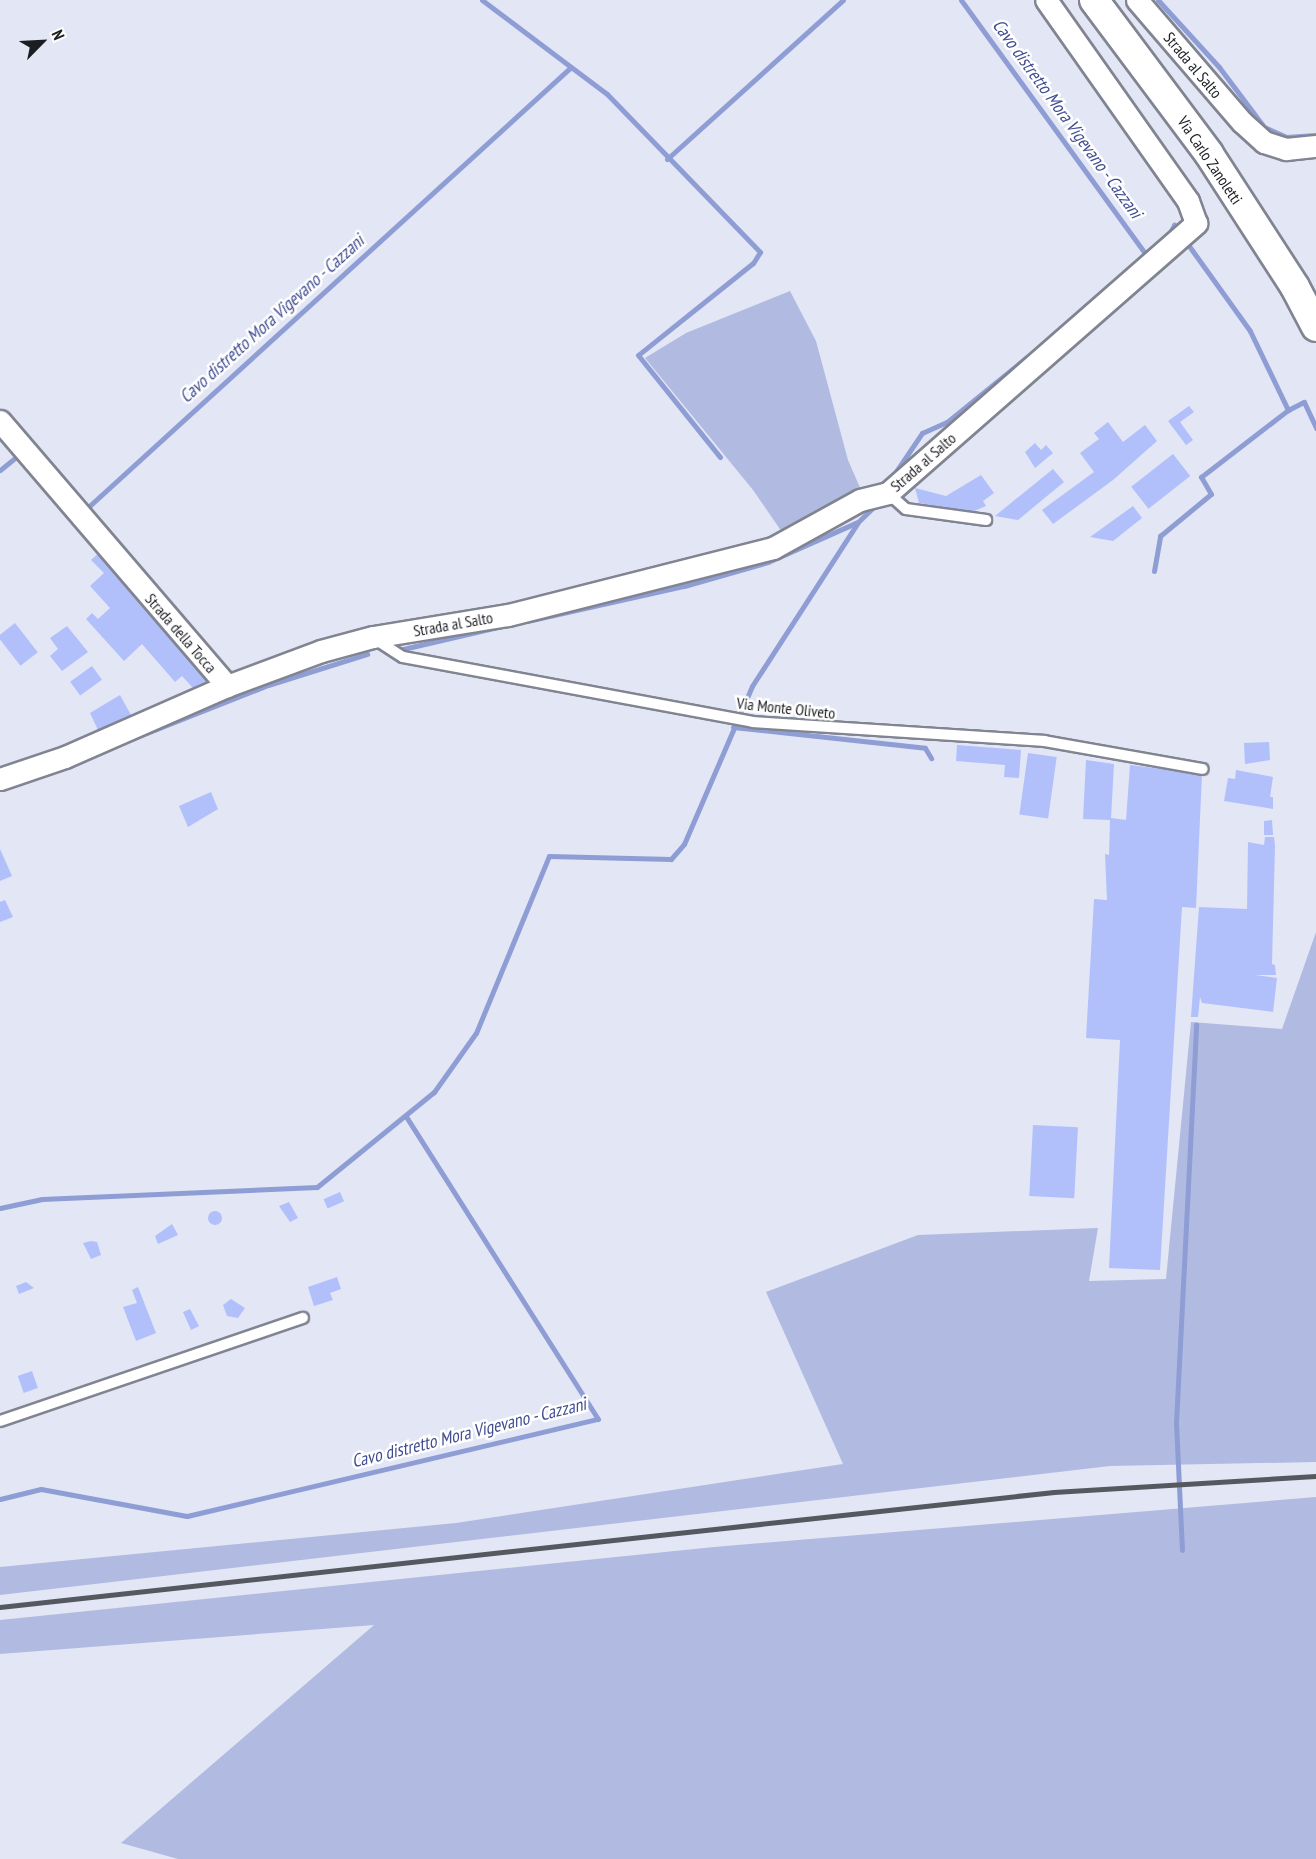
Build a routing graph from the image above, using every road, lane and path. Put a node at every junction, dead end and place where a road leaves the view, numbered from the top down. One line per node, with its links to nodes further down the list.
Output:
1 (1046, 0): 7 (street, Strada al Salto)
2 (1094, 0): 5 (main road, Via Carlo Zanoletti)
3 (1137, 0): 4 (street, Strada al Salto)
4 (1316, 146)
5 (1316, 327)
6 (0, 421): 10 (street, Strada della Tocca)
7 (883, 495): 8 (lane); 9 (street, Strada al Salto)
8 (986, 520)
9 (373, 637): 10 (street, Strada al Salto); 11 (lane, Via Monte Oliveto)
10 (227, 686): 12 (street, Strada della Tocca)
11 (1203, 769)
12 (0, 779)
13 (303, 1318): 14 (lane)
14 (0, 1421)

